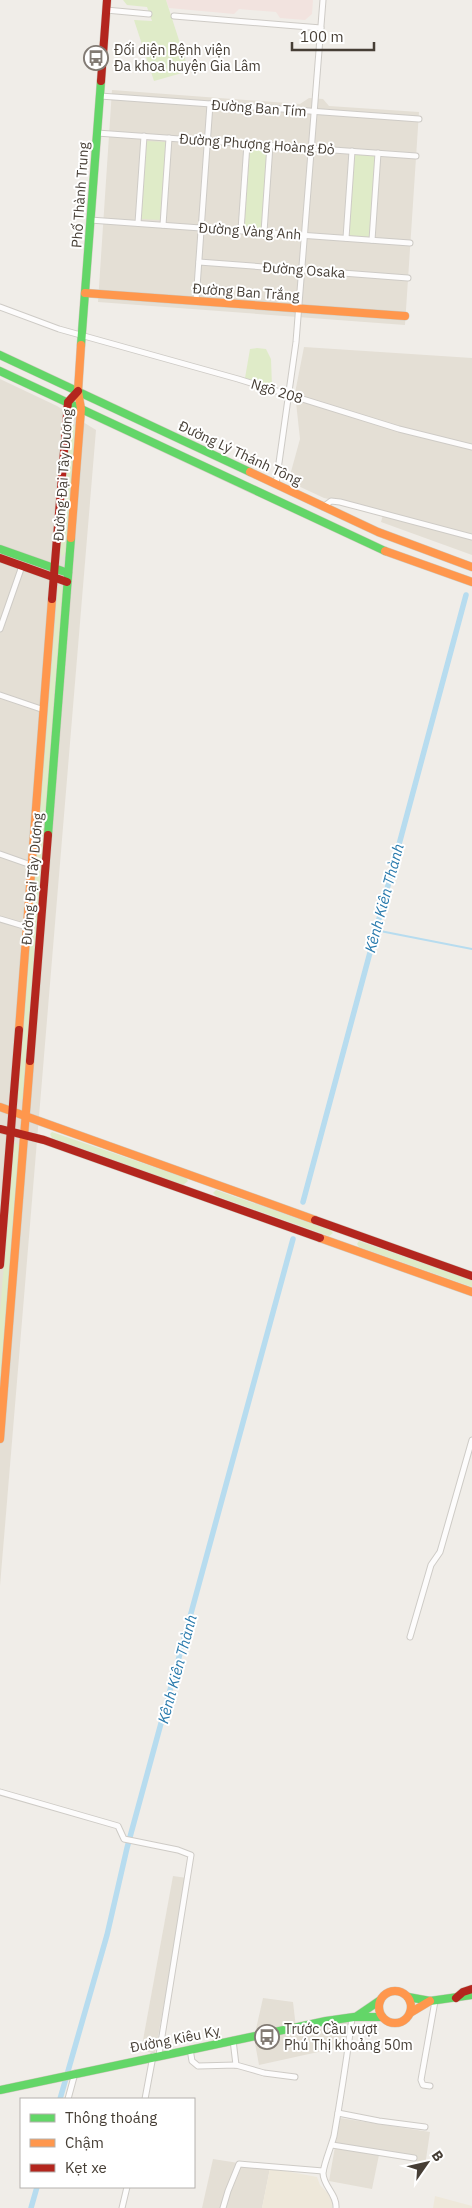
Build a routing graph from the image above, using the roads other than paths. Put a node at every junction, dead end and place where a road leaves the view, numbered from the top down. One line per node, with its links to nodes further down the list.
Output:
1 (107, 0): 3 (main road, Phố Thành Trung)
2 (323, 0): 6 (street)
3 (106, 10): 4 (street); 7 (main road, Phố Thành Trung)
4 (149, 14)
5 (174, 16): 6 (street)
6 (321, 28): 9 (street)
7 (100, 96): 8 (street, Đường Ban Tím); 11 (main road, Phố Thành Trung)
8 (210, 104): 9 (street, Đường Ban Tím); 14 (street)
9 (315, 112): 10 (street, Đường Ban Tím); 17 (street)
10 (419, 119)
11 (97, 133): 12 (street, Đường Phượng Hoàng Đỏ); 21 (main road, Phố Thành Trung)
12 (144, 136): 13 (street, Đường Phượng Hoàng Đỏ); 22 (street)
13 (169, 138): 14 (street, Đường Phượng Hoàng Đỏ); 23 (street)
14 (208, 141): 15 (street, Đường Phượng Hoàng Đỏ); 24 (street)
15 (246, 144): 16 (street, Đường Phượng Hoàng Đỏ); 25 (street)
16 (270, 145): 17 (street, Đường Phượng Hoàng Đỏ); 26 (street)
17 (312, 148): 18 (street, Đường Phượng Hoàng Đỏ); 27 (street)
18 (352, 152): 19 (street, Đường Phượng Hoàng Đỏ); 28 (street)
19 (378, 153): 20 (street, Đường Phượng Hoàng Đỏ); 29 (street)
20 (416, 156)
21 (90, 220): 22 (street, Đường Vàng Anh); 34 (main road, Phố Thành Trung)
22 (138, 223): 23 (street, Đường Vàng Anh)
23 (163, 225): 24 (street, Đường Vàng Anh)
24 (202, 228): 25 (street, Đường Vàng Anh); 31 (street)
25 (240, 230): 26 (street, Đường Vàng Anh)
26 (264, 232): 27 (street, Đường Vàng Anh)
27 (305, 235): 28 (street, Đường Vàng Anh); 32 (street)
28 (346, 238): 29 (street, Đường Vàng Anh)
29 (372, 240): 30 (street, Đường Vàng Anh)
30 (410, 243)
31 (199, 262): 32 (street, Đường Osaka); 35 (street)
32 (302, 270): 33 (street, Đường Osaka); 37 (street)
33 (408, 278)
34 (85, 293): 35 (main road, Đường Ban Trắng); 39 (main road, Phố Thành Trung)
35 (196, 301): 37 (main road, Đường Ban Trắng)
36 (0, 307): 39 (street, Ngõ 208)
37 (298, 308): 38 (main road, Đường Ban Trắng); 43 (street)
38 (405, 316)
39 (82, 335): 42 (main road, Phố Thành Trung); 43 (street, Ngõ 208)
40 (0, 355): 42 (main road, Đường Lý Thánh Tông)
41 (0, 371): 44 (main road, Đường Lý Thánh Tông)
42 (78, 391): 44 (main road, Đường Đại Tây Dương); 45 (main road, Đường Đại Tây Dương); 47 (main road, Đường Lý Thánh Tông)
43 (288, 395): 46 (street, Ngõ 208); 47 (street)
44 (68, 402): 45 (main road, Đường Lý Thánh Tông); 56 (main road, Đường Đại Tây Dương)
45 (81, 409): 51 (main road, Đường Lý Thánh Tông); 57 (main road, Đường Đại Tây Dương)
46 (472, 447)
47 (276, 484): 48 (main road, Đường Lý Thánh Tông)
48 (323, 507): 49 (main road, Đường Lý Thánh Tông); 50 (street)
49 (370, 528): 51 (main road); 55 (main road, Đường Lý Thánh Tông)
50 (472, 537)
51 (366, 542): 60 (main road, Đường Lý Thánh Tông)
52 (0, 549): 56 (main road)
53 (0, 558): 54 (main road)
54 (22, 566): 58 (main road); 61 (street)
55 (472, 567)
56 (55, 568): 57 (main road); 58 (main road, Đường Đại Tây Dương)
57 (68, 573): 59 (main road, Đường Đại Tây Dương)
58 (54, 577): 59 (main road); 63 (main road, Đường Đại Tây Dương)
59 (68, 582): 70 (main road, Đường Đại Tây Dương)
60 (472, 582)
61 (0, 628)
62 (0, 695): 63 (street)
63 (44, 710): 65 (main road, Đường Đại Tây Dương)
64 (0, 854): 65 (street)
65 (32, 865): 67 (main road, Đường Đại Tây Dương)
66 (0, 919): 67 (street)
67 (26, 927): 69 (main road, Đường Đại Tây Dương)
68 (0, 1107): 69 (main road)
69 (12, 1111): 70 (main road); 72 (main road, Đường Đại Tây Dương)
70 (26, 1116): 73 (main road, Đường Đại Tây Dương); 74 (main road)
71 (0, 1129): 72 (main road)
72 (10, 1132): 73 (main road); 78 (main road, Đường Đại Tây Dương)
73 (24, 1135): 75 (main road); 81 (main road, Đường Đại Tây Dương)
74 (202, 1180): 75 (main road); 76 (main road)
75 (196, 1194): 77 (main road)
76 (348, 1232): 77 (main road); 79 (main road)
77 (342, 1246): 80 (main road)
78 (0, 1265)
79 (472, 1276)
80 (472, 1292)
81 (0, 1439)
82 (472, 1440): 83 (street)
83 (410, 1637)
84 (0, 1792): 97 (street)
85 (472, 1990): 88 (main road)
86 (472, 1995): 88 (main road)
87 (408, 1997): 90 (main road); 91 (main road); 92 (main road)
88 (455, 1999): 89 (main road); 91 (main road)
89 (472, 2000)
90 (379, 2001): 93 (main road, Đường Kiêu Kỵ); 94 (main road)
91 (432, 2001): 92 (main road); 101 (street)
92 (410, 2013): 94 (main road)
93 (353, 2017): 94 (main road, Đường Kiêu Kỵ); 95 (main road, Đường Kiêu Kỵ); 105 (street)
94 (382, 2017)
95 (233, 2040): 96 (main road, Đường Kiêu Kỵ); 98 (street)
96 (190, 2049): 97 (main road, Đường Kiêu Kỵ); 98 (street)
97 (156, 2056): 99 (main road, Đường Kiêu Kỵ); 104 (street)
98 (236, 2065): 100 (street)
99 (74, 2073): 102 (main road, Đường Kiêu Kỵ); 103 (street)
100 (295, 2077)
101 (430, 2086)
102 (0, 2090)
103 (68, 2098)
104 (145, 2098)
105 (338, 2112): 106 (street); 107 (street)
106 (425, 2127)
107 (332, 2145): 108 (street); 109 (street)
108 (414, 2158)
109 (323, 2171): 112 (street); 113 (street)
110 (127, 2188): 111 (street)
111 (122, 2208)
112 (223, 2208)
113 (336, 2208)

